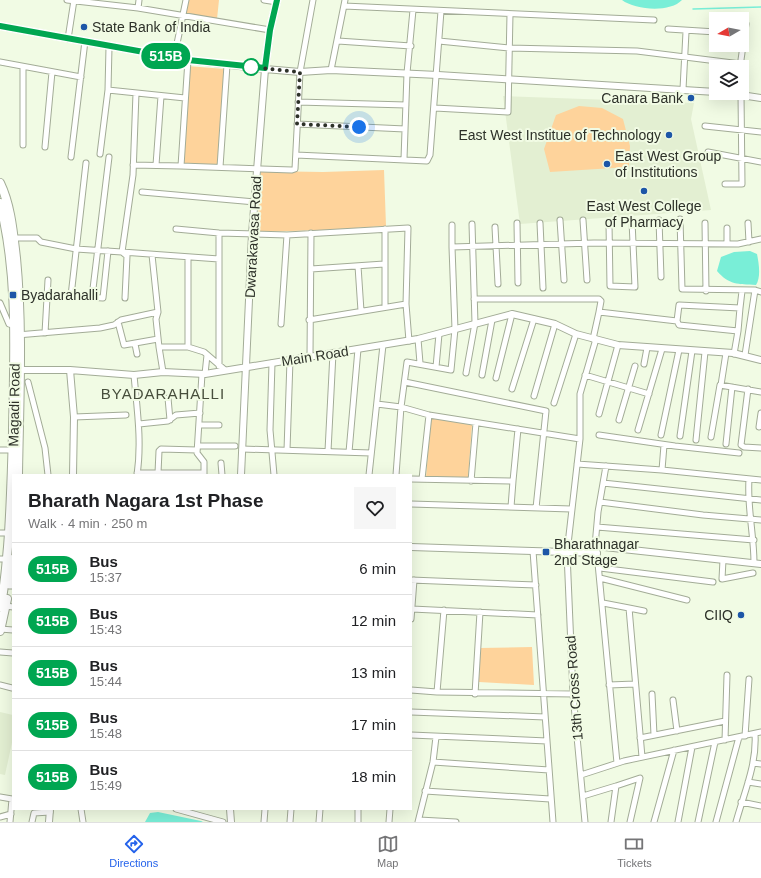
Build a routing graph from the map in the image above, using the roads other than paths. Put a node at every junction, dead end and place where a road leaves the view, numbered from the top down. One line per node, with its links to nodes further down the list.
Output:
1 (67, 0): 2 (street)
2 (74, 0): 9 (street); 22 (street)
3 (139, 0): 11 (street)
4 (186, 0): 15 (street)
5 (264, 0): 8 (street)
6 (313, 0): 39 (street)
7 (345, 0): 10 (street)
8 (277, 1): 19 (street, Dwarakavasa Road)
9 (111, 2): 11 (street)
10 (344, 6): 12 (street); 24 (street)
11 (138, 8): 15 (street)
12 (413, 10): 13 (street); 26 (street)
13 (441, 11): 14 (street); 25 (street)
14 (510, 14): 16 (street); 28 (street)
15 (183, 15): 19 (street); 30 (street)
16 (654, 20)
17 (0, 26): 22 (street)
18 (668, 29): 20 (street)
19 (270, 30): 36 (street, Dwarakavasa Road)
20 (686, 32): 21 (street); 29 (street)
21 (709, 32)
22 (68, 39): 23 (street)
23 (85, 41): 27 (street); 42 (street)
24 (338, 41): 26 (street); 37 (street)
25 (439, 41): 28 (street); 41 (street)
26 (411, 46): 40 (street)
27 (109, 47): 30 (street); 45 (street)
28 (509, 48): 29 (street); 43 (street)
29 (684, 56): 32 (street); 44 (street)
30 (174, 58): 31 (street)
31 (188, 60): 34 (street); 50 (street)
32 (709, 60)
33 (0, 62): 35 (street)
34 (227, 65): 36 (street); 75 (street)
35 (23, 68): 38 (street); 61 (street)
36 (265, 68): 39 (street); 76 (street, Dwarakavasa Road)
37 (331, 70): 39 (street); 40 (street)
38 (52, 72): 42 (street); 62 (street)
39 (300, 72): 53 (street)
40 (407, 74): 41 (street); 54 (street)
41 (438, 75): 43 (street); 55 (street)
42 (81, 77): 66 (street)
43 (509, 79): 44 (street); 55 (street)
44 (683, 89): 46 (street)
45 (108, 90): 47 (street); 64 (street)
46 (709, 91)
47 (136, 94): 48 (street); 72 (street)
48 (161, 96): 50 (street); 73 (street)
49 (749, 96): 51 (street)
50 (185, 98): 74 (street)
51 (761, 98)
52 (739, 100): 59 (street)
53 (298, 102): 54 (street); 56 (street)
54 (406, 104): 58 (street)
55 (435, 108): 68 (street)
56 (297, 124): 58 (street); 65 (street)
57 (705, 126): 59 (street)
58 (406, 129): 68 (street)
59 (741, 129): 60 (street); 69 (street)
60 (761, 132)
61 (23, 145)
62 (45, 147)
63 (708, 152): 69 (street)
64 (100, 154)
65 (296, 155): 68 (street); 76 (street)
66 (71, 157)
67 (109, 157): 119 (street)
68 (404, 159)
69 (742, 159): 70 (street); 78 (street)
70 (761, 162)
71 (86, 163): 118 (street)
72 (134, 165): 73 (street); 121 (street)
73 (156, 165): 74 (street)
74 (181, 166): 75 (street)
75 (220, 167): 76 (street)
76 (258, 169): 80 (street, Dwarakavasa Road)
77 (0, 183): 102 (main road, Magadi Road)
78 (725, 184)
79 (142, 192): 80 (street)
80 (255, 202): 100 (street, Dwarakavasa Road)
81 (0, 203): 159 (main road, Magadi Road)
82 (680, 219): 109 (street)
83 (560, 220): 111 (street)
84 (583, 220): 105 (street)
85 (659, 220): 108 (street)
86 (632, 221): 107 (street)
87 (608, 222): 106 (street)
88 (517, 223): 114 (street)
89 (705, 223): 112 (street)
90 (472, 224): 115 (street)
91 (540, 224): 110 (street)
92 (748, 224): 104 (street)
93 (452, 225): 117 (street)
94 (495, 227): 116 (street)
95 (727, 228): 113 (street)
96 (176, 229): 98 (street)
97 (385, 229): 99 (street); 125 (street); 143 (street)
98 (219, 233): 100 (street); 124 (street)
99 (311, 233): 101 (street); 127 (street)
100 (252, 234): 101 (street); 196 (street, Dwarakavasa Road)
101 (287, 235): 157 (street)
102 (13, 238): 118 (street); 159 (main road, Magadi Road)
103 (761, 239): 104 (street)
104 (749, 242): 113 (street)
105 (584, 243): 106 (street); 111 (street); 131 (street)
106 (609, 243): 107 (street); 107 (street)
107 (634, 243): 108 (street)
108 (660, 243): 109 (street); 128 (street)
109 (682, 243): 112 (street); 136 (street)
110 (540, 244): 111 (street); 114 (street); 134 (street)
111 (562, 244): 130 (street)
112 (706, 244): 113 (street); 136 (street)
113 (727, 244)
114 (517, 245): 116 (street); 132 (street)
115 (473, 246): 116 (street); 117 (street); 141 (street)
116 (496, 246): 133 (street)
117 (452, 247): 160 (street)
118 (76, 249): 119 (street); 139 (street)
119 (97, 251): 120 (street); 139 (street)
120 (108, 251): 121 (street); 139 (street)
121 (122, 252): 122 (street); 140 (street)
122 (152, 255): 123 (street); 148 (street)
123 (188, 257): 124 (street); 174 (street)
124 (219, 259): 193 (street)
125 (384, 264): 126 (street); 144 (street)
126 (358, 266): 127 (street); 147 (street)
127 (311, 269): 152 (street)
128 (661, 277)
129 (48, 280): 162 (street)
130 (564, 280)
131 (587, 280)
132 (518, 283)
133 (498, 284)
134 (543, 288)
135 (755, 290): 137 (street); 138 (street); 186 (street)
136 (706, 291): 137 (street)
137 (742, 291): 145 (street)
138 (761, 292)
139 (92, 297)
140 (125, 298)
141 (474, 299): 149 (street); 156 (street)
142 (0, 303): 146 (street)
143 (406, 304): 144 (street); 169 (street)
144 (385, 307): 147 (street)
145 (740, 308): 154 (street); 161 (street)
146 (1, 309): 159 (street)
147 (361, 311): 152 (street)
148 (158, 312): 155 (street); 168 (street)
149 (599, 312): 154 (street); 167 (street, 13th Cross Road)
150 (512, 314): 151 (street); 153 (street, Main Road); 206 (street)
151 (534, 319): 158 (street); 213 (street)
152 (309, 320): 187 (street)
153 (492, 320): 156 (street, Main Road); 204 (street)
154 (677, 321): 161 (street)
155 (118, 322): 162 (street); 170 (street)
156 (475, 323): 160 (street, Main Road); 201 (street)
157 (281, 324)
158 (555, 324): 164 (street); 217 (street)
159 (17, 326): 165 (main road, Magadi Road)
160 (455, 329): 163 (street, Main Road); 194 (street)
161 (738, 331): 184 (street)
162 (45, 333): 165 (street)
163 (439, 334): 166 (street, Main Road); 194 (street)
164 (576, 334): 167 (street); 219 (street)
165 (18, 335): 197 (main road, Magadi Road); 252 (main road, Magadi Road)
166 (418, 339): 169 (street, Main Road); 191 (street)
167 (594, 339): 172 (street); 205 (street, 13th Cross Road)
168 (158, 340): 170 (street); 173 (street)
169 (409, 341): 171 (street, Main Road)
170 (135, 344): 183 (street)
171 (383, 345): 176 (street, Main Road); 220 (street)
172 (618, 345): 175 (street); 209 (street)
173 (159, 347): 174 (street); 200 (street)
174 (188, 347): 185 (street)
175 (647, 348): 177 (street); 192 (street)
176 (358, 349): 180 (street, Main Road); 255 (street)
177 (662, 349): 178 (street); 216 (street)
178 (679, 350): 179 (street); 239 (street)
179 (692, 351): 181 (street); 240 (street)
180 (333, 352): 187 (street, Main Road); 254 (street)
181 (706, 352): 182 (street); 243 (street)
182 (726, 353): 184 (street); 210 (street)
183 (137, 354)
184 (734, 354): 186 (street)
185 (208, 355): 193 (street); 202 (street)
186 (745, 355): 188 (street)
187 (310, 356): 189 (street, Main Road)
188 (761, 359)
189 (290, 360): 190 (street, Main Road); 253 (street)
190 (272, 363): 196 (street, Main Road); 250 (street)
191 (420, 363): 194 (street); 208 (street)
192 (644, 364)
193 (219, 366): 199 (street)
194 (436, 366)
195 (636, 366): 212 (street)
196 (247, 367): 199 (street, Main Road); 249 (street, Dwarakavasa Road)
197 (22, 370): 198 (street, Main Road); 264 (main road, Magadi Road)
198 (70, 370): 203 (street, Main Road); 227 (street)
199 (225, 370): 202 (street, Main Road)
200 (163, 372): 202 (street, Main Road); 203 (street, Main Road)
201 (466, 373)
202 (204, 374): 222 (street)
203 (134, 375): 231 (street)
204 (482, 375)
205 (585, 375): 209 (street); 242 (street, 13th Cross Road)
206 (496, 378)
207 (28, 382): 265 (street)
208 (405, 382): 221 (street); 237 (street)
209 (607, 382): 212 (street); 224 (street)
210 (721, 385): 211 (street); 241 (street)
211 (732, 387): 214 (street); 244 (street)
212 (628, 388): 216 (street); 229 (street)
213 (512, 389)
214 (748, 390): 215 (street); 248 (street)
215 (761, 392)
216 (649, 394): 236 (street)
217 (534, 396)
218 (168, 398): 228 (street)
219 (554, 403)
220 (377, 404): 221 (street); 256 (street)
221 (401, 407): 226 (street); 273 (street)
222 (200, 413): 228 (street); 232 (street)
223 (761, 413): 234 (street)
224 (599, 414)
225 (126, 415): 227 (street)
226 (429, 415): 230 (street); 275 (street)
227 (74, 417): 266 (street)
228 (170, 420): 231 (street)
229 (619, 420)
230 (476, 423): 235 (street); 278 (street)
231 (138, 424): 267 (street)
232 (199, 425): 233 (street); 247 (street)
233 (218, 425)
234 (759, 427)
235 (518, 429): 237 (street); 279 (street)
236 (638, 430)
237 (543, 432): 242 (street); 286 (street)
238 (599, 435): 245 (street)
239 (661, 435)
240 (680, 436)
241 (711, 437)
242 (580, 439): 259 (street, 13th Cross Road)
243 (696, 440)
244 (726, 444)
245 (664, 445): 257 (street); 261 (street)
246 (235, 446): 247 (street)
247 (197, 448): 262 (street); 268 (street)
248 (761, 448)
249 (242, 449): 250 (street); 270 (street, Dwarakavasa Road)
250 (272, 449): 253 (street); 271 (street)
251 (0, 450): 252 (street)
252 (13, 450): 263 (main road, Magadi Road)
253 (287, 450): 254 (street)
254 (328, 451): 255 (street)
255 (349, 452): 256 (street)
256 (371, 453): 272 (street)
257 (739, 453)
258 (222, 463): 269 (street)
259 (577, 464): 260 (street); 287 (street, 13th Cross Road)
260 (606, 466): 261 (street); 280 (street)
261 (662, 470): 276 (street)
262 (158, 473): 267 (street); 268 (street)
263 (13, 474)
264 (18, 474)
265 (48, 474)
266 (73, 474)
267 (137, 474)
268 (204, 474)
269 (222, 474)
270 (241, 474)
271 (274, 474)
272 (369, 474)
273 (396, 474)
274 (412, 479): 275 (street)
275 (422, 479): 278 (street)
276 (749, 479): 277 (street); 281 (street)
277 (761, 480)
278 (471, 481): 279 (street)
279 (513, 481): 285 (street)
280 (603, 483): 281 (street); 283 (street)
281 (748, 499): 282 (street); 288 (street)
282 (761, 500)
283 (600, 502): 288 (street); 291 (street)
284 (412, 504): 285 (street)
285 (511, 507): 286 (street)
286 (536, 508): 287 (street)
287 (572, 510): 299 (street, 13th Cross Road)
288 (751, 519): 289 (street); 295 (street)
289 (761, 520)
290 (12, 523): 293 (main road, Magadi Road)
291 (597, 528): 295 (street); 296 (street)
292 (0, 533): 293 (street)
293 (9, 534): 302 (main road, Magadi Road)
294 (761, 541): 295 (street)
295 (754, 542): 303 (street)
296 (595, 546): 300 (street); 301 (street)
297 (412, 547): 298 (street)
298 (533, 552): 299 (street); 309 (street)
299 (567, 553): 300 (street); 334 (street, 13th Cross Road)
300 (597, 553): 304 (street)
301 (723, 560): 303 (street); 305 (street)
302 (9, 562): 310 (main road, Magadi Road); 313 (main road, Magadi Road)
303 (758, 564)
304 (600, 568): 306 (street); 308 (street)
305 (753, 573)
306 (600, 578): 311 (street); 312 (street)
307 (413, 580): 309 (street); 315 (street)
308 (713, 582)
309 (536, 585): 319 (street)
310 (11, 586): 313 (main road, Magadi Road)
311 (687, 600)
312 (603, 603): 314 (street); 328 (street)
313 (6, 607): 320 (main road, Magadi Road)
314 (629, 608): 317 (street); 326 (street)
315 (412, 609): 316 (street)
316 (444, 610): 318 (street); 331 (street)
317 (644, 611)
318 (480, 612): 319 (street); 333 (street)
319 (538, 615): 332 (street)
320 (0, 630): 321 (street)
321 (12, 630)
322 (0, 652): 323 (street)
323 (12, 653)
324 (727, 675): 339 (street)
325 (749, 679): 345 (street)
326 (636, 684): 328 (street); 348 (street)
327 (0, 685): 329 (street)
328 (609, 685): 358 (street)
329 (12, 688)
330 (412, 690): 331 (street)
331 (437, 692): 333 (street)
332 (543, 693): 333 (street); 334 (street); 338 (street)
333 (475, 694)
334 (573, 694): 361 (street, 13th Cross Road)
335 (652, 694): 344 (street)
336 (673, 700): 340 (street)
337 (412, 712): 338 (street)
338 (545, 717): 350 (street)
339 (725, 721): 340 (street); 349 (street)
340 (677, 731): 344 (street)
341 (761, 732): 342 (street)
342 (755, 734): 345 (street); 352 (street)
343 (412, 735): 346 (street)
344 (654, 735): 348 (street)
345 (746, 736): 347 (street)
346 (436, 737): 350 (street); 356 (street)
347 (739, 737): 349 (street); 402 (street)
348 (640, 738): 355 (street)
349 (725, 740): 351 (street)
350 (547, 741): 360 (street)
351 (715, 742): 353 (street); 401 (street)
352 (758, 746): 357 (street)
353 (692, 747): 354 (street); 400 (street)
354 (674, 750): 355 (street); 399 (street)
355 (642, 757): 358 (street)
356 (433, 762): 360 (street); 365 (street)
357 (753, 762): 359 (street); 362 (street)
358 (617, 763): 361 (street)
359 (761, 764)
360 (549, 770): 368 (street)
361 (581, 775): 366 (street, 13th Cross Road)
362 (748, 782): 363 (street); 369 (street)
363 (761, 784)
364 (616, 786): 366 (street); 397 (street); 398 (street)
365 (425, 791): 368 (street); 382 (street)
366 (583, 796): 396 (street, 13th Cross Road)
367 (0, 797): 380 (street)
368 (550, 799): 395 (street)
369 (741, 802): 370 (street); 403 (street)
370 (761, 806)
371 (81, 810): 386 (street)
372 (180, 810): 387 (street)
373 (230, 810): 388 (street)
374 (265, 810): 389 (street)
375 (291, 810): 390 (street)
376 (320, 810): 391 (street)
377 (358, 810): 392 (street)
378 (390, 810): 393 (street)
379 (50, 811): 384 (street); 385 (street)
380 (11, 814): 381 (street); 383 (street)
381 (0, 817)
382 (418, 821): 394 (street)
383 (10, 822)
384 (32, 822)
385 (49, 822)
386 (83, 822)
387 (222, 822)
388 (231, 822)
389 (264, 822)
390 (290, 822)
391 (319, 822)
392 (358, 822)
393 (389, 822)
394 (456, 822)
395 (553, 822)
396 (585, 822)
397 (611, 822)
398 (630, 822)
399 (654, 822)
400 (678, 822)
401 (698, 822)
402 (716, 822)
403 (736, 822)

